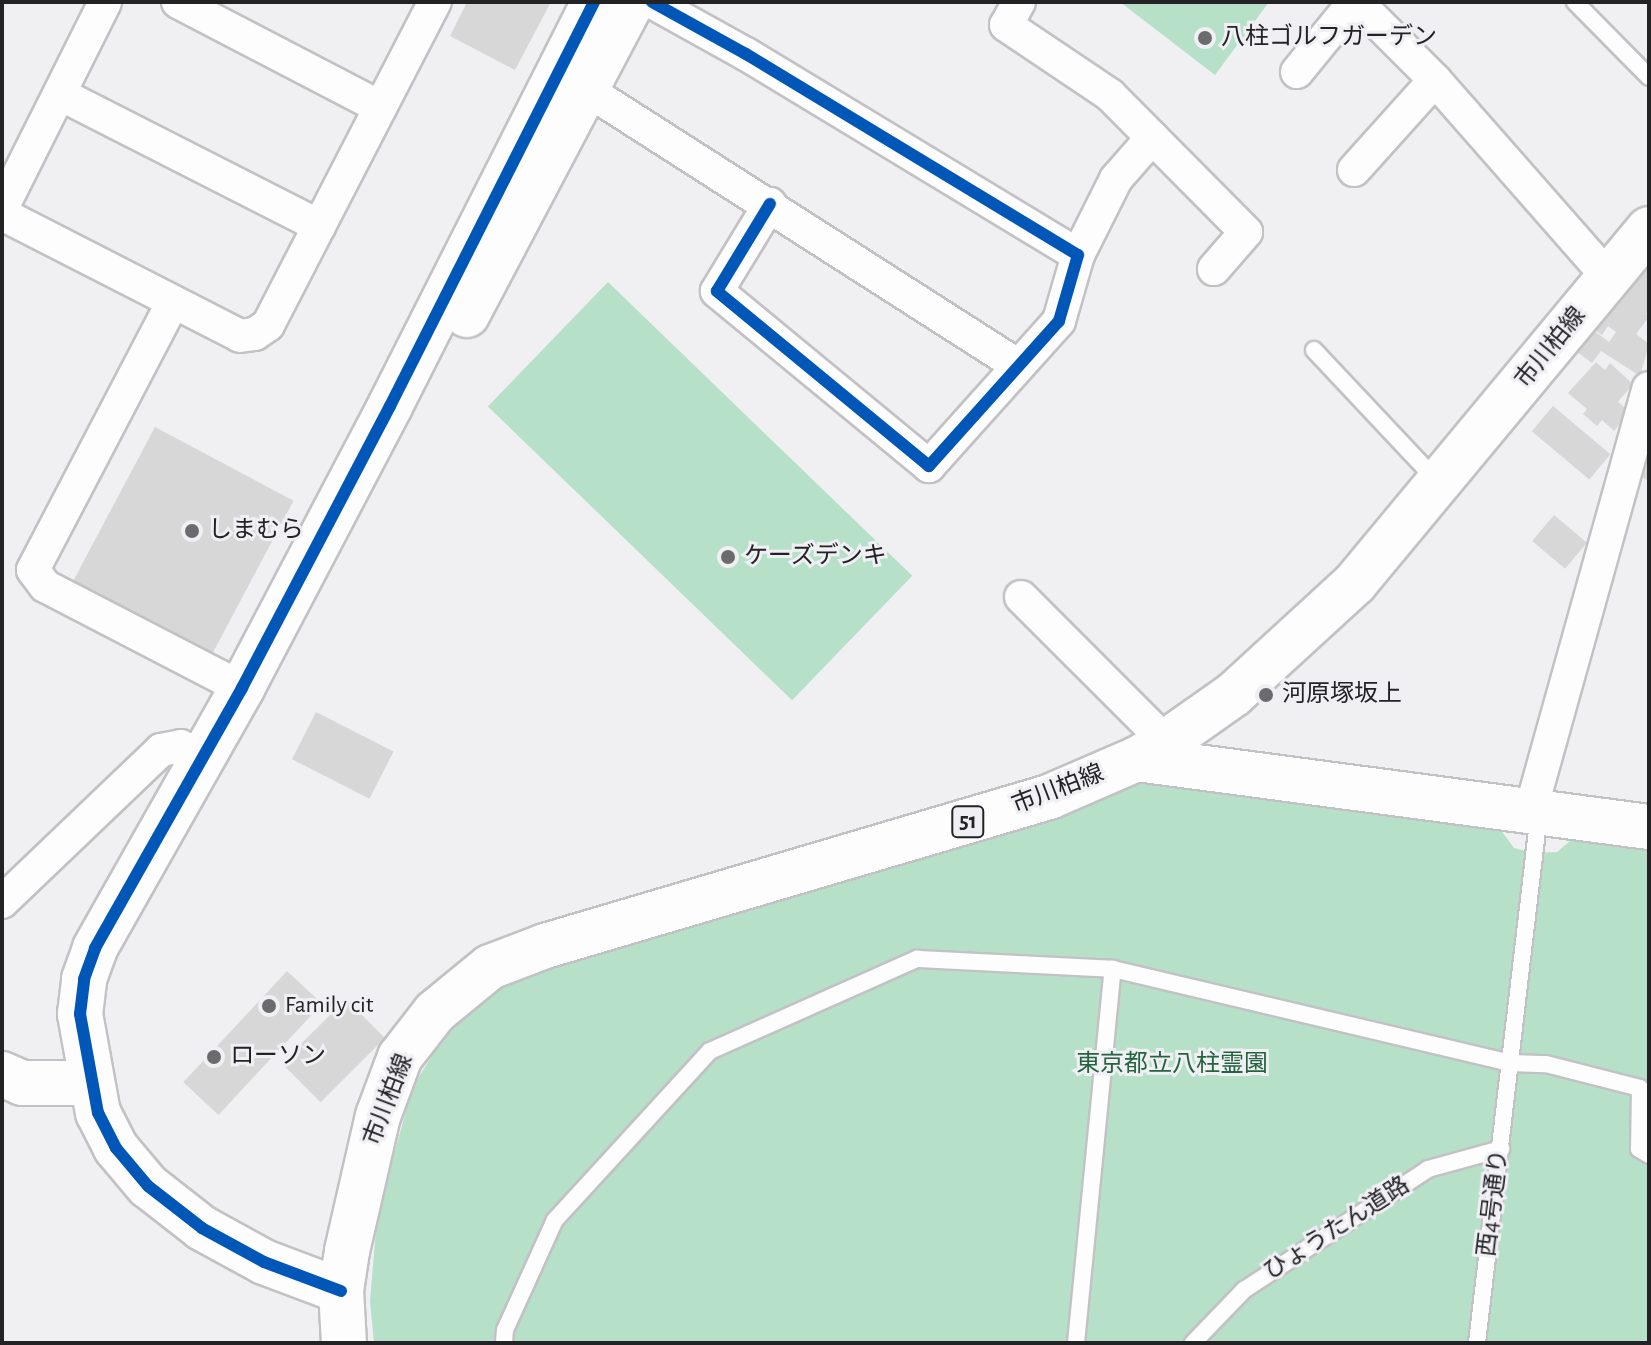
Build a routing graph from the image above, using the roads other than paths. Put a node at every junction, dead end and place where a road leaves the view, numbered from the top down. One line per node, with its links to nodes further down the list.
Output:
1 (105, 2): 14 (street)
2 (178, 2): 15 (street)
3 (435, 2): 15 (street)
4 (594, 2): 31 (street)
5 (632, 2): 13 (street)
6 (652, 2): 22 (street)
7 (1019, 2): 16 (street)
8 (1355, 2): 10 (street); 12 (street)
9 (1575, 2): 11 (lane)
10 (1297, 72)
11 (1649, 77)
12 (1435, 80): 17 (street); 24 (street)
13 (587, 90): 18 (street); 40 (street)
14 (60, 94): 19 (street); 20 (street)
15 (380, 107): 20 (street)
16 (1152, 138): 22 (street); 23 (street)
17 (1354, 170)
18 (770, 204): 27 (street); 27 (street)
19 (2, 211): 25 (street)
20 (319, 226): 25 (street)
21 (1649, 229): 24 (street, 市川柏線 / 51)
22 (1078, 255): 27 (street)
23 (1214, 269)
24 (1609, 278): 29 (street, 市川柏線 / 51)
25 (173, 302): 31 (street)
26 (1314, 350): 29 (lane)
27 (1017, 365)
28 (1649, 388): 34 (street)
29 (1440, 484): 32 (street, 市川柏線 / 51)
30 (1021, 597): 32 (street)
31 (242, 688): 33 (street)
32 (1151, 750): 34 (street); 44 (street, 市川柏線 / 51)
33 (202, 758): 36 (street); 40 (street)
34 (1534, 813): 35 (street); 38 (lane, 西4号通り)
35 (1649, 827)
36 (2, 902)
37 (1113, 969): 38 (lane); 46 (lane); 47 (lane)
38 (1511, 1063): 41 (lane); 42 (lane, 西4号通り)
39 (2, 1074): 40 (street)
40 (90, 1083): 44 (street)
41 (1644, 1086): 43 (lane)
42 (1501, 1149): 48 (lane, ひょうたん道路); 49 (lane, 西4号通り)
43 (1649, 1155)
44 (341, 1291): 45 (street, 市川柏線 / 51)
45 (344, 1343)
46 (504, 1343)
47 (1076, 1343)
48 (1193, 1343)
49 (1477, 1343)

